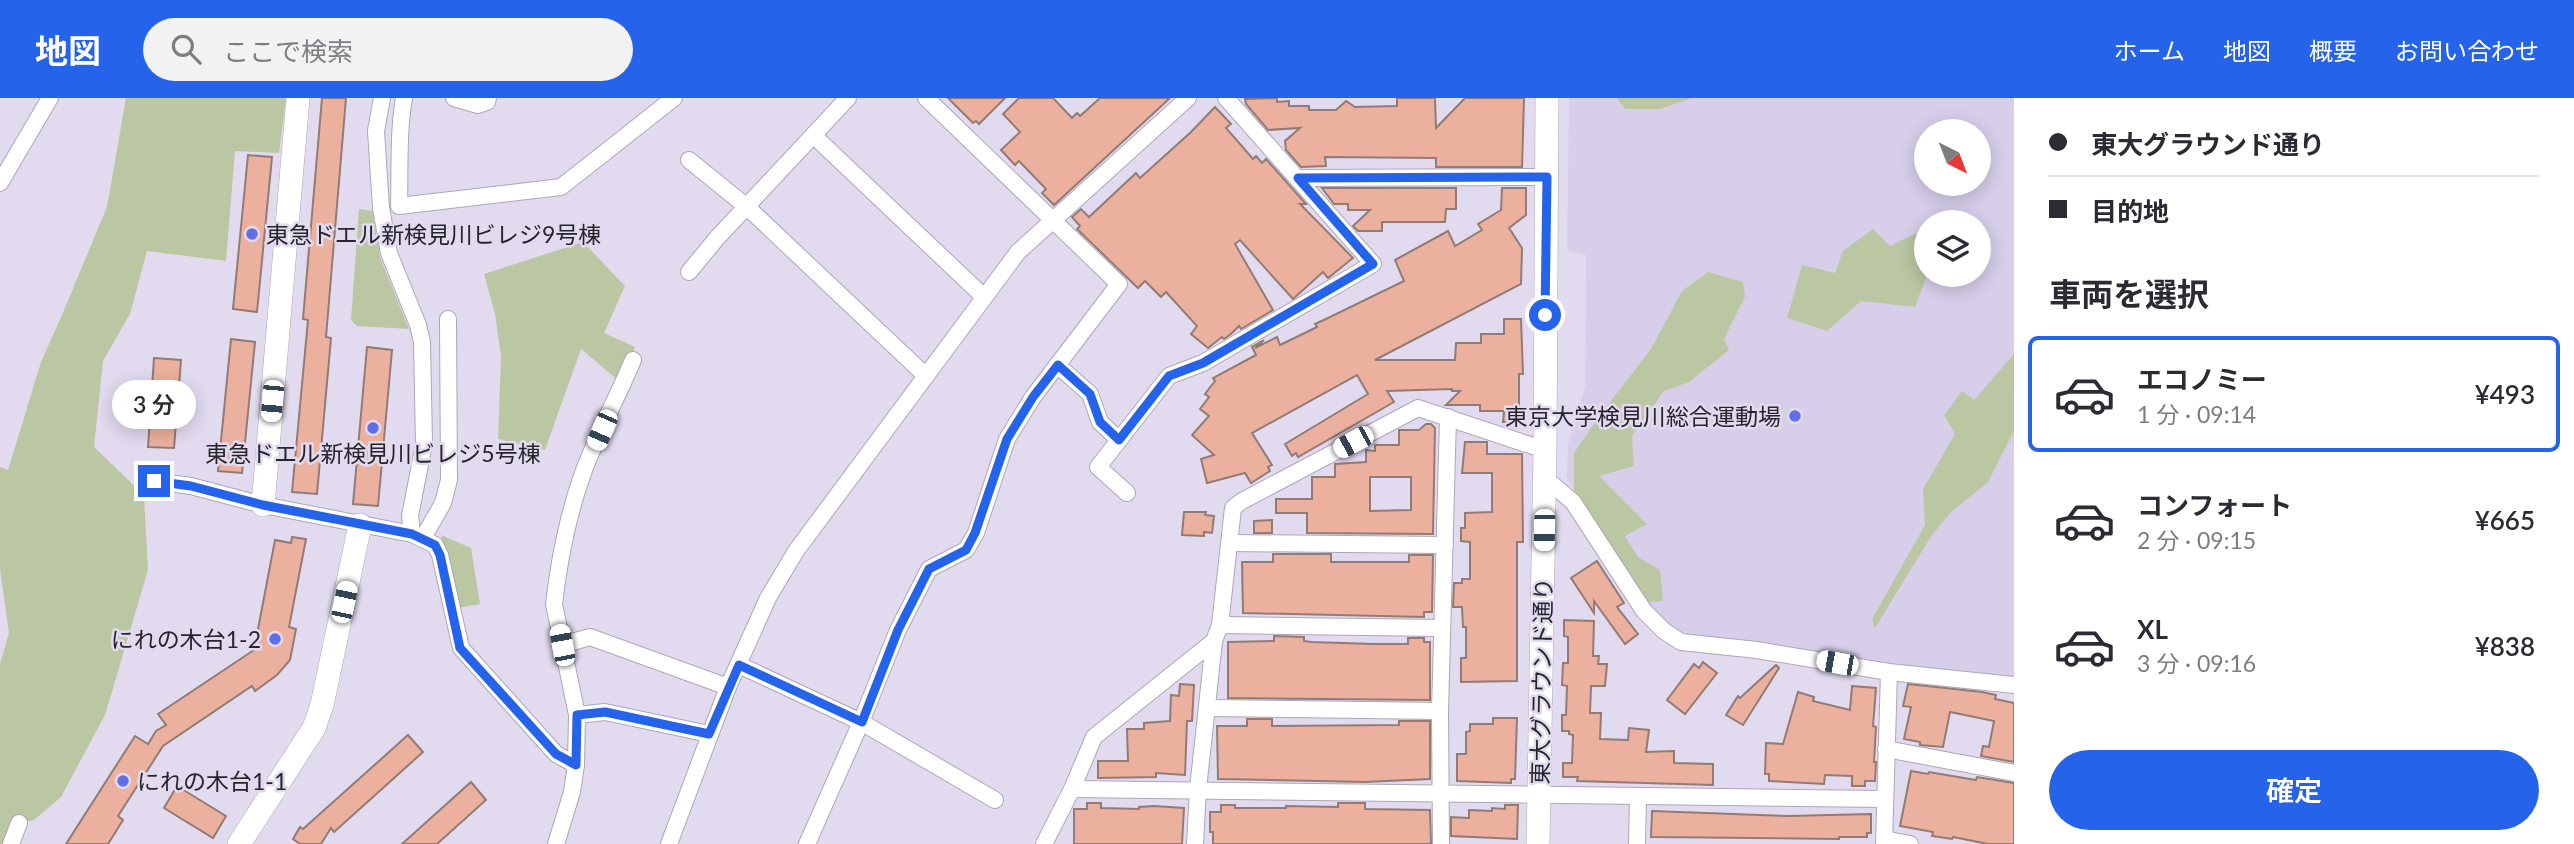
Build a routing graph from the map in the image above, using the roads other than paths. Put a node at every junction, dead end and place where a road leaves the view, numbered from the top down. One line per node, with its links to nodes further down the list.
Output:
1 (50, 98): 17 (street)
2 (298, 98): 32 (street)
3 (382, 98): 34 (street)
4 (404, 98): 7 (street)
5 (454, 98): 6 (street)
6 (488, 98)
7 (674, 98)
8 (848, 98): 13 (street)
9 (926, 98): 19 (street)
10 (1188, 98): 19 (street)
11 (1226, 98): 16 (street)
12 (1547, 98): 15 (street, 東大グラウンド通り)
13 (813, 135): 18 (street); 21 (street)
14 (688, 160): 18 (street)
15 (1547, 177): 16 (street); 28 (street, 東大グラウンド通り)
16 (1298, 178): 27 (street)
17 (0, 183)
18 (747, 207): 20 (street); 25 (street)
19 (1051, 221): 21 (street); 24 (street)
20 (689, 272)
21 (984, 297): 25 (street)
22 (449, 319): 34 (street)
23 (633, 360): 40 (street)
24 (1058, 365): 27 (street); 48 (street)
25 (926, 376): 41 (street)
26 (1448, 417): 28 (street); 35 (street); 36 (street)
27 (1119, 440): 31 (street)
28 (1545, 450): 29 (street, 東大グラウンド通り)
29 (1544, 477): 42 (street); 56 (street, 東大グラウンド通り)
30 (154, 481): 32 (street)
31 (1127, 493)
32 (263, 505): 33 (street)
33 (360, 525): 34 (street); 63 (street)
34 (417, 536): 51 (street)
35 (1231, 543): 36 (street); 37 (street)
36 (1445, 545): 38 (street)
37 (1220, 625): 38 (street); 39 (street)
38 (1442, 628): 46 (street)
39 (1214, 641): 45 (street); 53 (street)
40 (562, 645): 44 (street); 47 (street)
41 (739, 665): 44 (street); 48 (street)
42 (1889, 672): 43 (street); 50 (street)
43 (2014, 685)
44 (728, 687): 49 (street)
45 (1207, 708): 46 (street); 54 (street)
46 (1440, 711): 55 (street)
47 (577, 715): 49 (street); 51 (street)
48 (862, 722): 59 (street); 66 (street)
49 (709, 734): 65 (street)
50 (1886, 749): 52 (street); 58 (street)
51 (576, 765): 64 (street)
52 (2014, 773)
53 (1072, 789): 54 (street); 67 (street)
54 (1198, 789): 55 (street); 68 (street)
55 (1441, 793): 56 (street); 69 (street)
56 (1539, 794): 57 (street); 70 (street, 東大グラウンド通り)
57 (1638, 797): 58 (street); 71 (street)
58 (1883, 799): 61 (street)
59 (995, 800)
60 (19, 823): 62 (street)
61 (1884, 842): 72 (street)
62 (11, 844)
63 (239, 844)
64 (556, 844)
65 (669, 844)
66 (807, 844)
67 (1044, 844)
68 (1195, 844)
69 (1441, 844)
70 (1538, 844)
71 (1637, 844)
72 (1910, 844)

